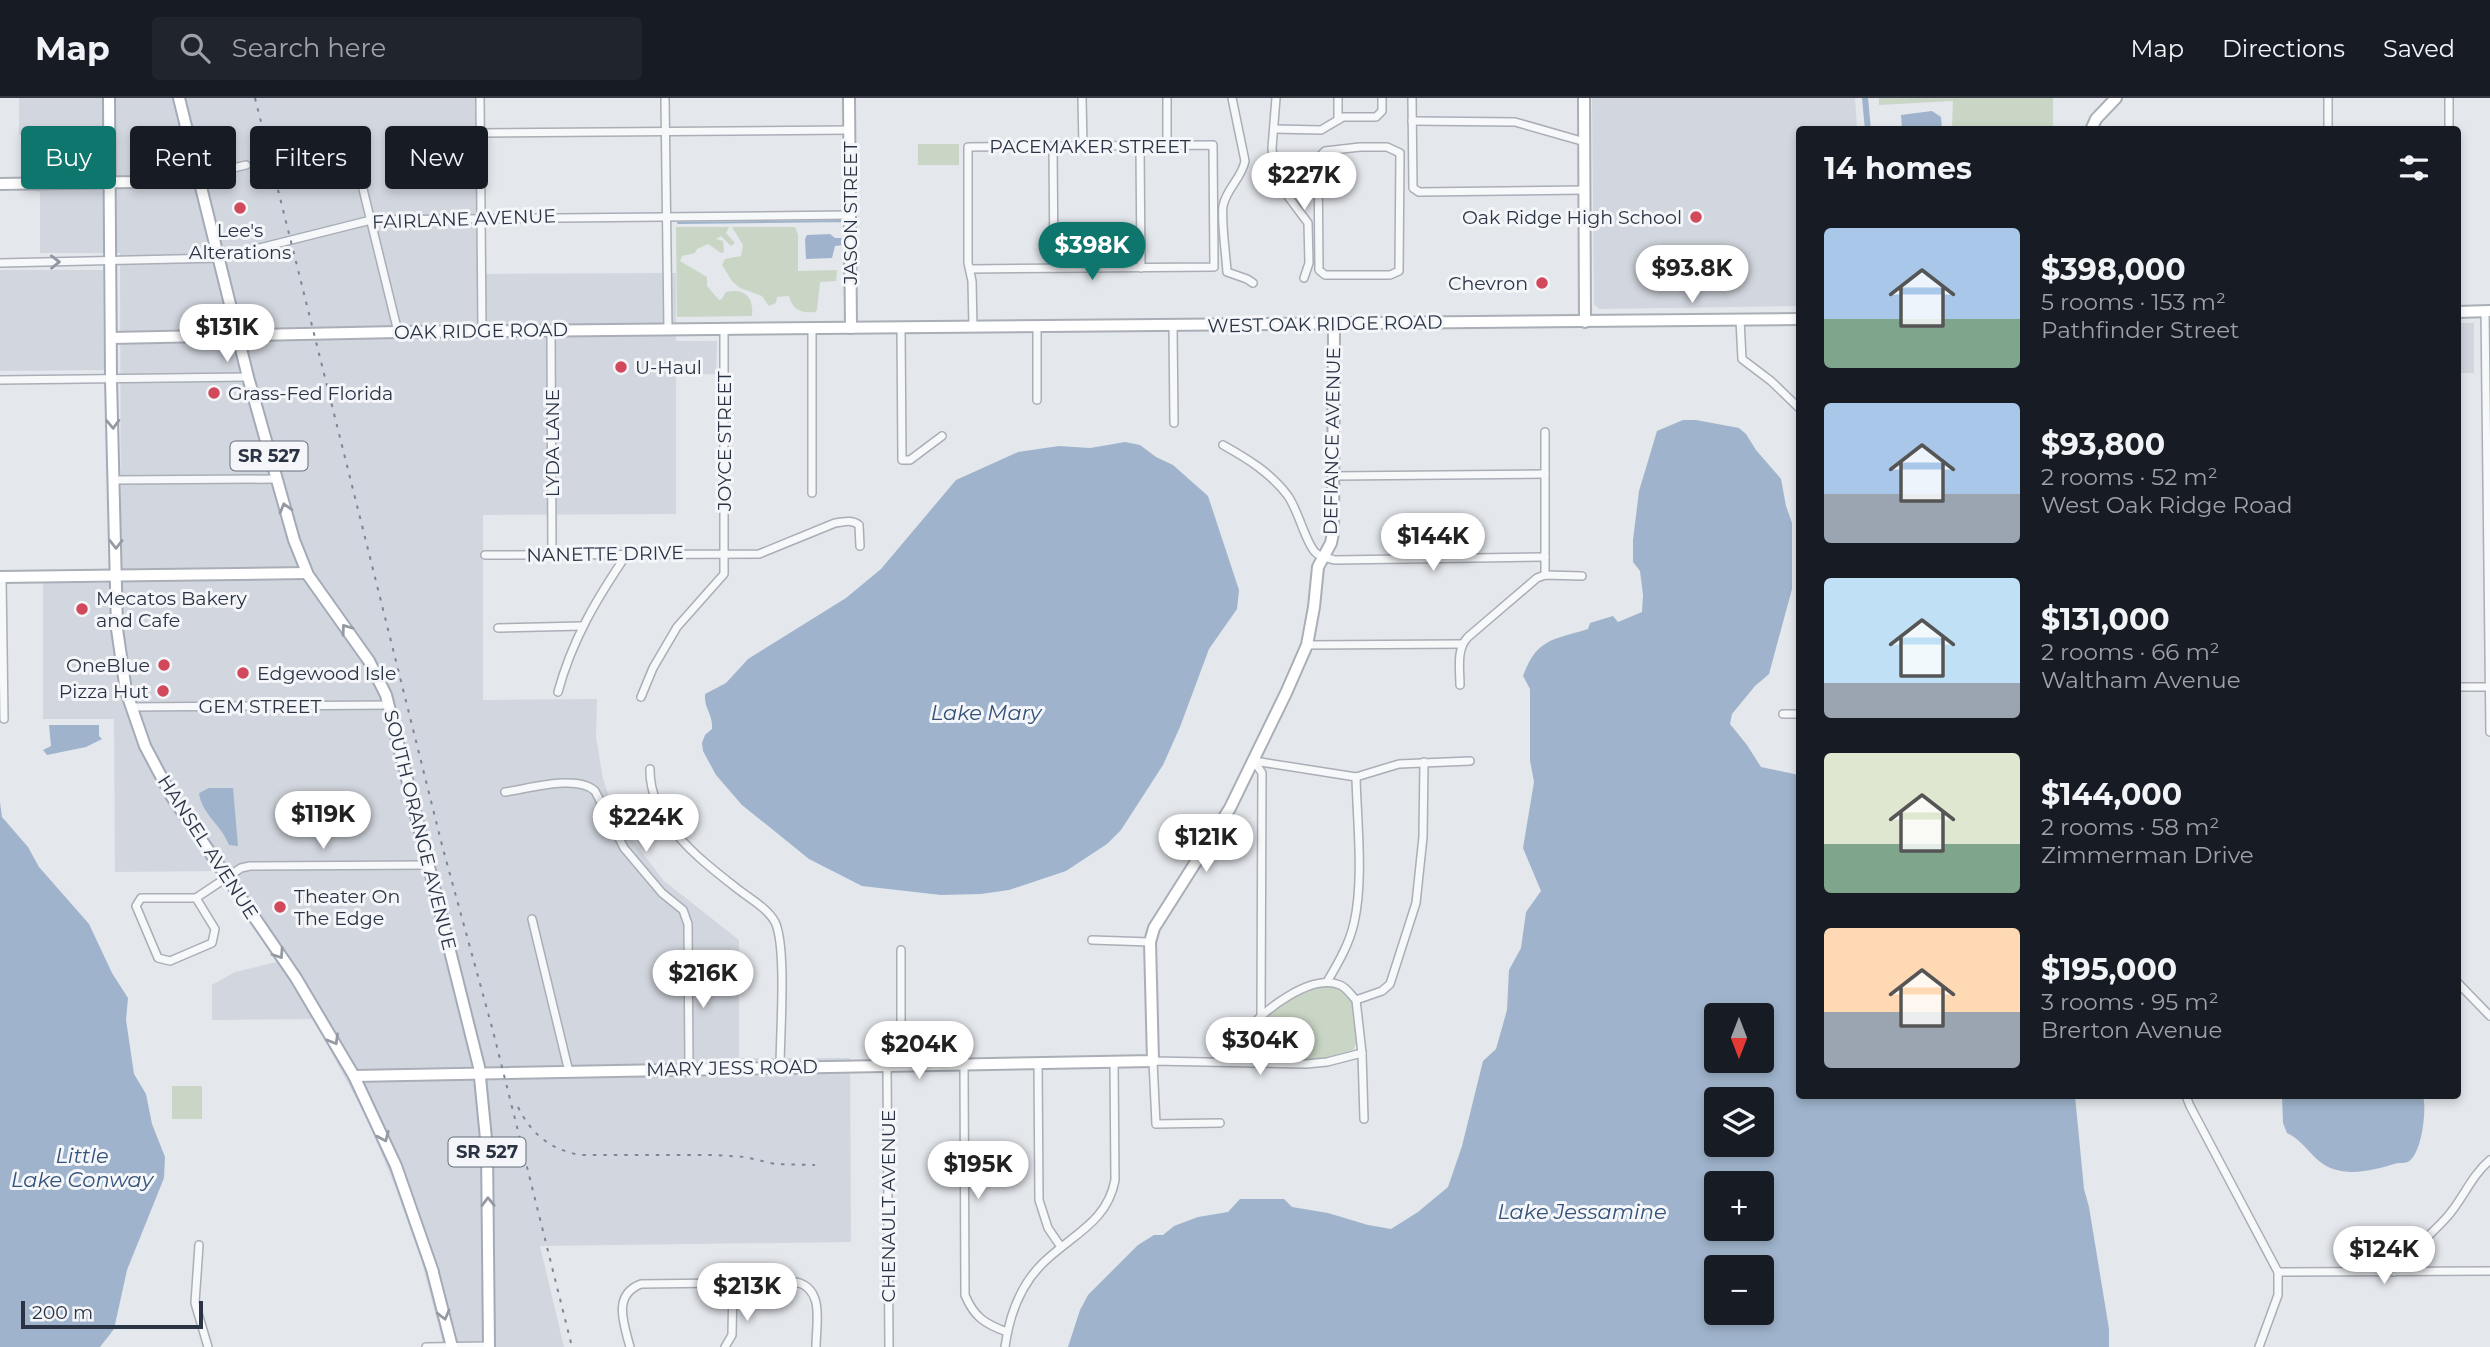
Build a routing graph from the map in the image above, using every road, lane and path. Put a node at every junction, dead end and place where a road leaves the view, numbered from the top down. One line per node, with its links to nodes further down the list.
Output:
1 (109, 98): 19 (main road, HANSEL AVENUE)
2 (179, 98): 20 (main road, SOUTH ORANGE AVENUE / SR 527)
3 (480, 98): 21 (street)
4 (665, 98): 28 (street)
5 (849, 98): 26 (main road, JASON STREET)
6 (1082, 98): 31 (street)
7 (1167, 98): 33 (street)
8 (1232, 98): 55 (street)
9 (1276, 98): 25 (street)
10 (1338, 98): 17 (street)
11 (1382, 98): 17 (street)
12 (1412, 98): 18 (street)
13 (1584, 98): 29 (main road)
14 (2116, 98): 22 (main road)
15 (2328, 98): 23 (street)
16 (2449, 98): 24 (street)
17 (1338, 120): 25 (street)
18 (1412, 121): 29 (street); 43 (street)
19 (109, 126)
20 (187, 126)
21 (480, 126)
22 (2093, 126)
23 (2328, 126)
24 (2449, 126)
25 (1274, 129): 54 (street)
26 (849, 130): 28 (street); 44 (main road, JASON STREET)
27 (488, 133): 28 (street)
28 (666, 133): 45 (street)
29 (1584, 142): 43 (main road)
30 (1054, 146): 31 (street, PACEMAKER STREET); 51 (street); 53 (street, PACEMAKER STREET)
31 (1083, 146): 32 (street, PACEMAKER STREET)
32 (1140, 146): 33 (street, PACEMAKER STREET); 52 (street)
33 (1167, 146): 52 (street, PACEMAKER STREET)
34 (1360, 147): 34 (street)
35 (246, 165): 36 (street)
36 (236, 167)
37 (0, 184): 38 (main road)
38 (21, 184)
39 (110, 189): 49 (main road, HANSEL AVENUE)
40 (203, 189): 48 (main road, SOUTH ORANGE AVENUE / SR 527)
41 (363, 189): 47 (street)
42 (481, 189): 46 (street)
43 (1585, 190): 60 (main road)
44 (850, 215): 45 (street, FAIRLANE AVENUE); 66 (main road, JASON STREET)
45 (667, 216): 46 (street, FAIRLANE AVENUE); 70 (street)
46 (481, 217): 47 (street, FAIRLANE AVENUE); 71 (street)
47 (371, 220): 48 (street, FAIRLANE AVENUE); 72 (street)
48 (219, 258): 49 (street, FAIRLANE AVENUE); 73 (main road, SOUTH ORANGE AVENUE / SR 527)
49 (111, 262): 50 (street, FAIRLANE AVENUE, one-way to 49); 74 (main road, HANSEL AVENUE)
50 (0, 263)
51 (1054, 268): 52 (street); 53 (street)
52 (1140, 268)
53 (970, 269): 63 (street)
54 (1304, 278)
55 (1253, 283)
56 (2487, 311): 57 (main road); 107 (street)
57 (2461, 312)
58 (1796, 319): 59 (main road, WEST OAK RIDGE ROAD)
59 (1740, 320): 60 (main road, WEST OAK RIDGE ROAD); 79 (street)
60 (1585, 322): 61 (main road, WEST OAK RIDGE ROAD)
61 (1334, 324): 62 (main road, WEST OAK RIDGE ROAD); 85 (main road, DEFIANCE AVENUE)
62 (1172, 326): 64 (main road, WEST OAK RIDGE ROAD); 80 (street)
63 (973, 327): 64 (main road, WEST OAK RIDGE ROAD); 67 (main road, WEST OAK RIDGE ROAD)
64 (1037, 327): 78 (street)
65 (812, 328): 66 (main road, OAK RIDGE ROAD); 68 (main road, OAK RIDGE ROAD); 88 (street)
66 (851, 328): 67 (main road, WEST OAK RIDGE ROAD)
67 (901, 328): 82 (street)
68 (724, 329): 70 (main road, OAK RIDGE ROAD); 90 (street, JOYCE STREET)
69 (551, 330): 70 (main road, OAK RIDGE ROAD); 71 (main road, OAK RIDGE ROAD); 93 (street, LYDA LANE)
70 (668, 330)
71 (482, 331): 72 (main road, OAK RIDGE ROAD)
72 (398, 332): 73 (main road, OAK RIDGE ROAD)
73 (238, 337): 74 (main road, OAK RIDGE ROAD); 75 (main road, SOUTH ORANGE AVENUE / SR 527)
74 (111, 338): 76 (main road, HANSEL AVENUE)
75 (248, 377): 76 (street); 86 (main road, SOUTH ORANGE AVENUE / SR 527)
76 (111, 379): 77 (street); 87 (main road, HANSEL AVENUE, one-way to 87)
77 (0, 380)
78 (1037, 400)
79 (1796, 405)
80 (1174, 423)
81 (1545, 432): 84 (street)
82 (942, 436)
83 (1223, 445): 94 (street)
84 (1545, 474): 85 (street); 95 (street)
85 (1334, 476): 94 (main road, DEFIANCE AVENUE)
86 (276, 479): 87 (street); 96 (main road, SOUTH ORANGE AVENUE / SR 527, one-way to 86)
87 (115, 480): 97 (main road, HANSEL AVENUE, one-way to 97)
88 (812, 493)
89 (860, 546): 90 (street, NANETTE DRIVE)
90 (725, 553): 91 (street, NANETTE DRIVE); 109 (street, JOYCE STREET)
91 (627, 554): 93 (street, NANETTE DRIVE); 101 (street)
92 (485, 555): 93 (street, NANETTE DRIVE)
93 (552, 555)
94 (1323, 557): 95 (street); 104 (main road, DEFIANCE AVENUE)
95 (1545, 557): 98 (street)
96 (307, 573): 97 (main road); 110 (main road, SOUTH ORANGE AVENUE / SR 527, one-way to 96)
97 (116, 575): 100 (main road); 111 (main road, HANSEL AVENUE)
98 (1545, 575): 99 (street); 103 (street)
99 (1582, 576)
100 (1, 577): 114 (street)
101 (582, 626): 102 (street); 108 (street)
102 (498, 628)
103 (1461, 644): 104 (street); 105 (street)
104 (1307, 645): 116 (main road, DEFIANCE AVENUE)
105 (1460, 685)
106 (2461, 687): 107 (street)
107 (2490, 687): 115 (street)
108 (558, 692)
109 (642, 697)
110 (389, 705): 111 (street, GEM STREET); 122 (main road, SOUTH ORANGE AVENUE / SR 527)
111 (131, 707): 123 (main road, HANSEL AVENUE)
112 (1783, 714): 113 (street)
113 (1796, 714)
114 (4, 719)
115 (2490, 732)
116 (1254, 761): 120 (street); 127 (main road, DEFIANCE AVENUE); 132 (street)
117 (1470, 761): 118 (street)
118 (1424, 762): 120 (street); 131 (street)
119 (650, 769): 142 (street)
120 (1356, 777): 129 (street)
121 (505, 792): 143 (street)
122 (430, 865): 123 (street); 145 (main road, SOUTH ORANGE AVENUE / SR 527)
123 (227, 878): 124 (street); 146 (main road, HANSEL AVENUE, one-way to 146)
124 (196, 898): 124 (street)
125 (532, 919): 144 (street)
126 (1092, 940): 127 (street)
127 (1150, 942): 135 (main road)
128 (901, 950): 140 (street)
129 (1327, 982): 131 (street); 132 (street)
130 (2461, 986): 133 (street)
131 (1356, 1000): 134 (street)
132 (1261, 1016): 137 (street)
133 (2490, 1016)
134 (1362, 1053): 137 (street, MARY JESS ROAD); 148 (street)
135 (1153, 1061): 136 (main road, MARY JESS ROAD); 137 (street, MARY JESS ROAD); 149 (street)
136 (1114, 1062): 138 (main road, MARY JESS ROAD); 152 (street)
137 (1228, 1062)
138 (1038, 1063): 139 (main road, MARY JESS ROAD); 152 (street)
139 (964, 1064): 140 (main road, MARY JESS ROAD); 157 (street)
140 (901, 1065): 141 (main road, MARY JESS ROAD)
141 (887, 1066): 142 (main road, MARY JESS ROAD); 165 (street, CHENAULT AVENUE)
142 (780, 1067): 143 (main road, MARY JESS ROAD)
143 (689, 1069): 144 (main road, MARY JESS ROAD)
144 (569, 1072): 145 (main road, MARY JESS ROAD)
145 (480, 1074): 146 (main road, MARY JESS ROAD); 161 (main road, SOUTH ORANGE AVENUE / SR 527, one-way to 145)
146 (354, 1076): 160 (main road, HANSEL AVENUE, one-way to 160)
147 (2187, 1099): 154 (street)
148 (1364, 1119)
149 (1220, 1123)
150 (2490, 1160): 155 (street)
151 (199, 1245): 158 (street)
152 (1061, 1247): 157 (street)
153 (2490, 1271): 155 (street)
154 (2278, 1272): 155 (street); 167 (street)
155 (2394, 1272)
156 (733, 1283): 162 (street); 163 (street); 164 (street)
157 (1007, 1332): 166 (street)
158 (208, 1347)
159 (426, 1347): 160 (street)
160 (452, 1347): 161 (street)
161 (489, 1347)
162 (630, 1347)
163 (725, 1347)
164 (816, 1347)
165 (889, 1347)
166 (1004, 1347)
167 (2259, 1347)

